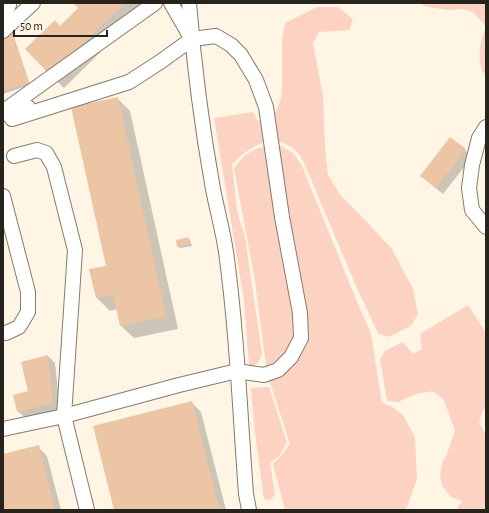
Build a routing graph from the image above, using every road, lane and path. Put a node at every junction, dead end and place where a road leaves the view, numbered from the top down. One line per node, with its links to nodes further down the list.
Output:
1 (33, 3): 7 (lane)
2 (155, 3): 9 (lane)
3 (171, 3): 8 (lane)
4 (189, 3): 8 (lane)
5 (3, 4): 6 (lane)
6 (3, 20)
7 (3, 31)
8 (192, 39): 9 (lane); 15 (lane); 15 (lane)
9 (6, 113)
10 (486, 127): 13 (lane)
11 (14, 156): 16 (lane)
12 (3, 196): 14 (lane)
13 (486, 227)
14 (3, 333)
15 (237, 371): 16 (lane); 19 (lane)
16 (64, 416): 17 (lane); 18 (lane)
17 (3, 429)
18 (87, 510)
19 (250, 510)

